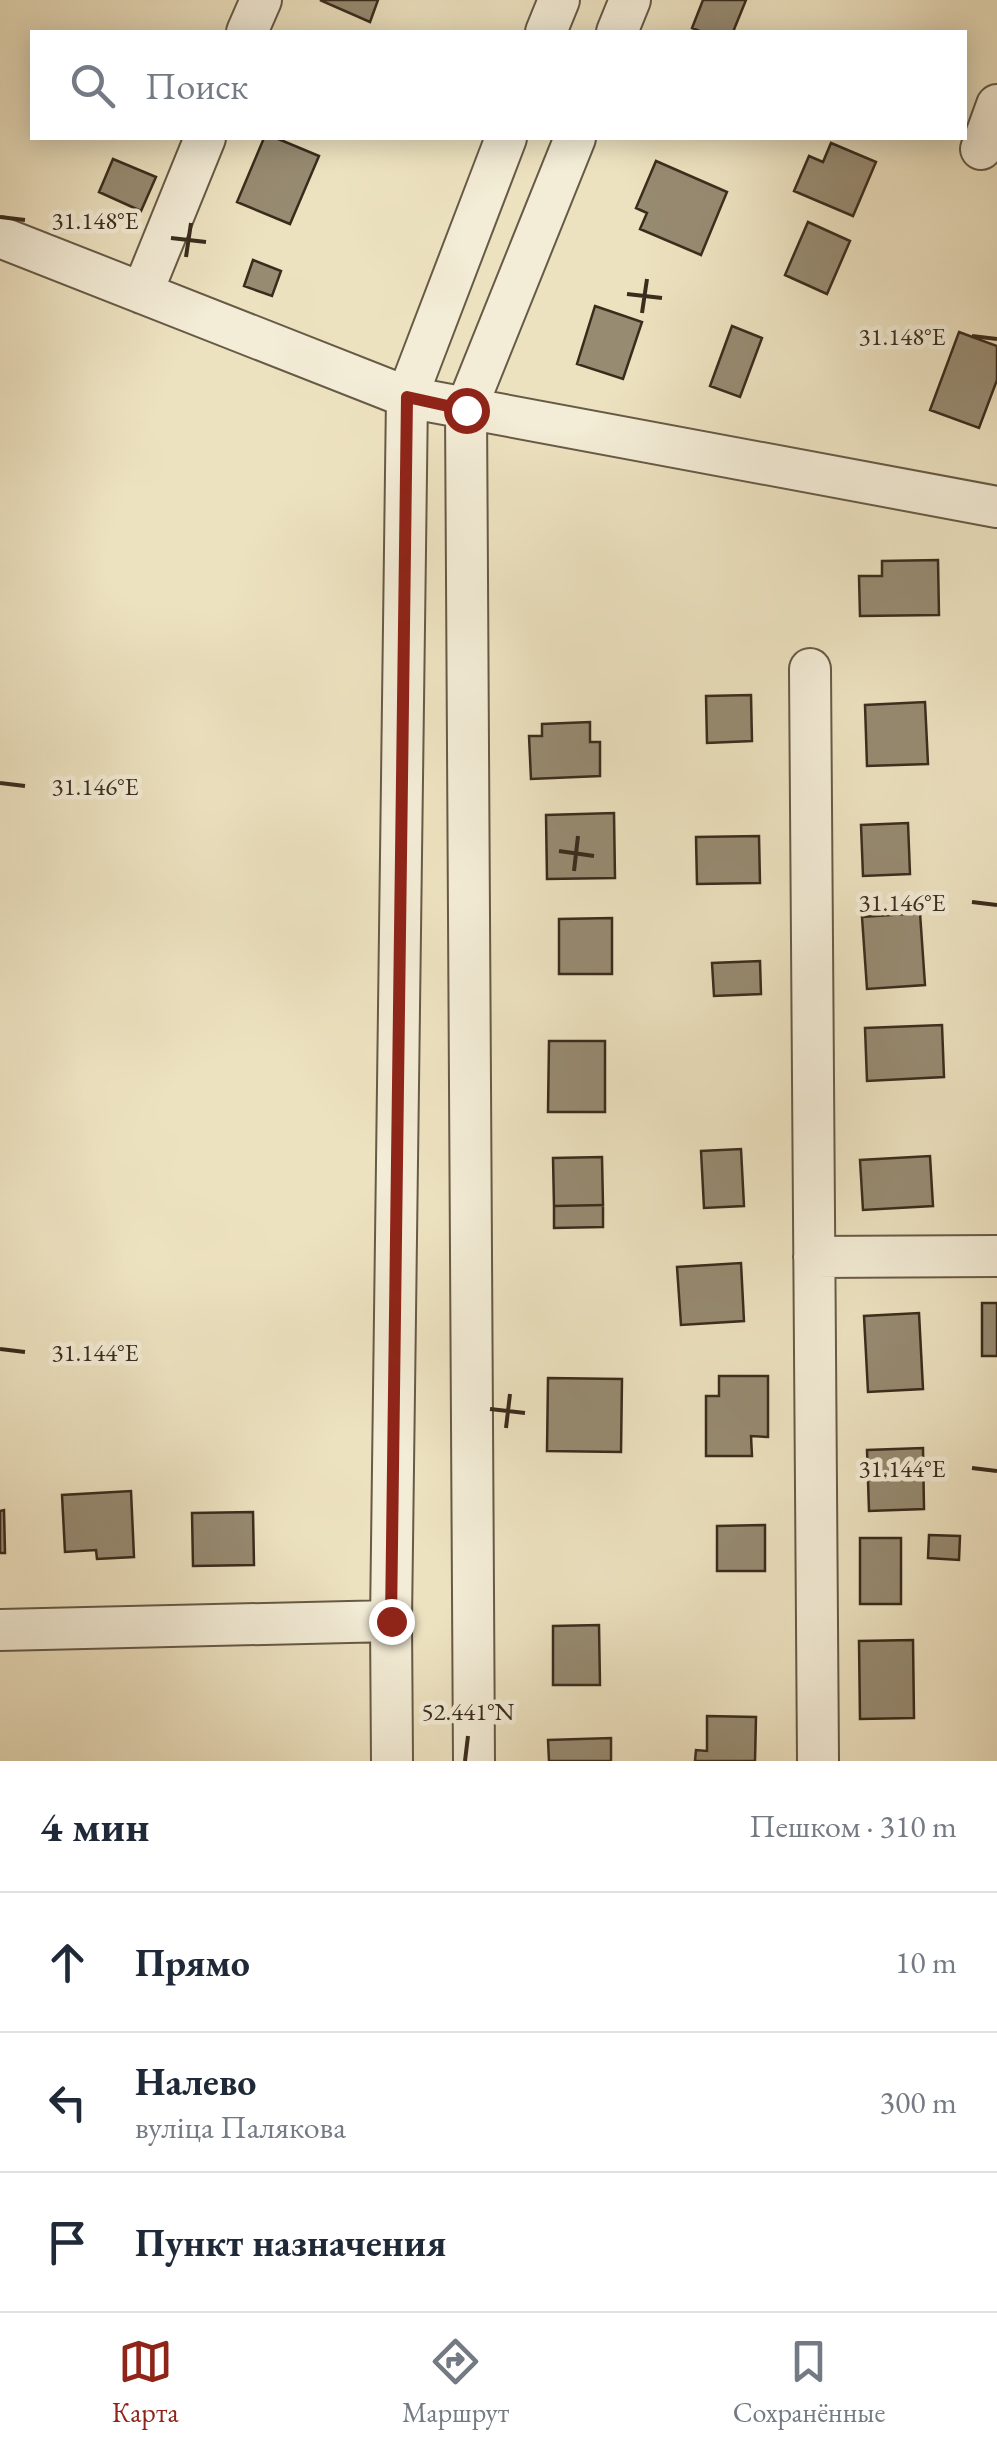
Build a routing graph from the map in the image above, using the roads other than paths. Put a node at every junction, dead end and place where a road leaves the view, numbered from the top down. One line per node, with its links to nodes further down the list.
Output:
1 (260, 0): 4 (street)
2 (559, 0): 5 (street)
3 (630, 0): 6 (street)
4 (249, 30)
5 (547, 30)
6 (618, 30)
7 (997, 105): 11 (street)
8 (204, 140): 13 (street)
9 (505, 140): 14 (street)
10 (574, 140): 15 (street)
11 (981, 149)
12 (0, 237): 13 (street)
13 (142, 293): 14 (street)
14 (407, 397): 15 (street); 20 (street)
15 (466, 410): 16 (street); 23 (street)
16 (997, 507)
17 (810, 668): 18 (street)
18 (814, 1256): 19 (street); 24 (street)
19 (997, 1256)
20 (391, 1621): 21 (street); 22 (street)
21 (0, 1630)
22 (392, 1761)
23 (474, 1761)
24 (818, 1761)

